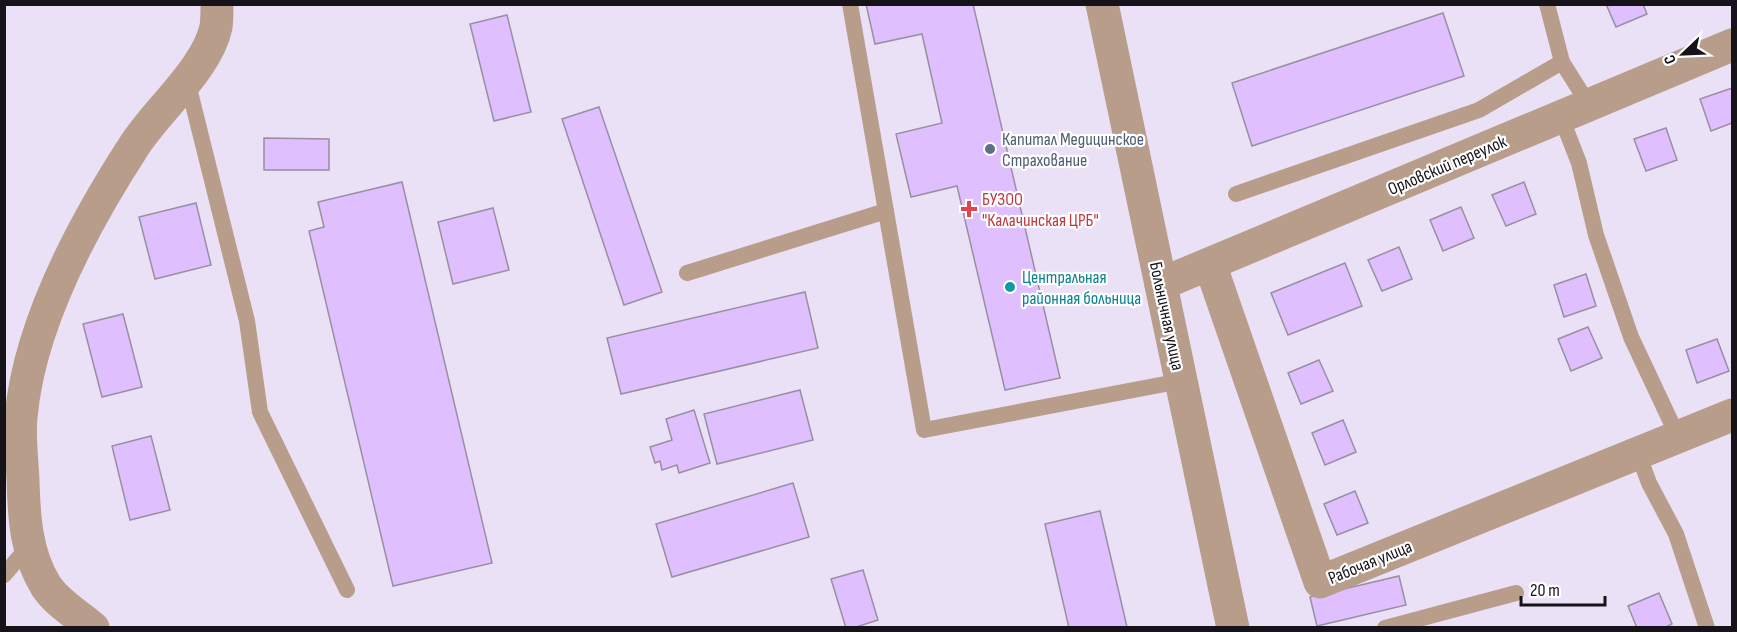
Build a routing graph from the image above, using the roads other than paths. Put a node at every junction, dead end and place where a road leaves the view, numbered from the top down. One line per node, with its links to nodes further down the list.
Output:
1 (217, 4): 7 (street)
2 (850, 4): 10 (lane)
3 (1102, 4): 13 (street, Больничная улица)
4 (1547, 4): 6 (lane)
5 (1732, 45): 8 (street, Орловский переулок)
6 (1562, 63): 8 (lane); 9 (lane)
7 (187, 79): 16 (street); 21 (lane)
8 (1575, 111): 11 (street, Орловский переулок); 17 (lane)
9 (1236, 194)
10 (886, 211): 12 (lane); 14 (lane)
11 (1210, 264): 13 (street, Орловский переулок); 18 (street, Рабочая улица)
12 (687, 273)
13 (1161, 284): 14 (street, Больничная улица)
14 (1181, 381): 24 (street, Больничная улица)
15 (1732, 415): 17 (street, Рабочая улица)
16 (13, 416): 19 (street)
17 (1678, 437): 18 (street, Рабочая улица)
18 (1638, 453): 26 (lane)
19 (28, 547): 20 (lane); 23 (street)
20 (4, 575)
21 (347, 590)
22 (1516, 593): 25 (lane)
23 (93, 627)
24 (1233, 627)
25 (1385, 627)
26 (1707, 627)

